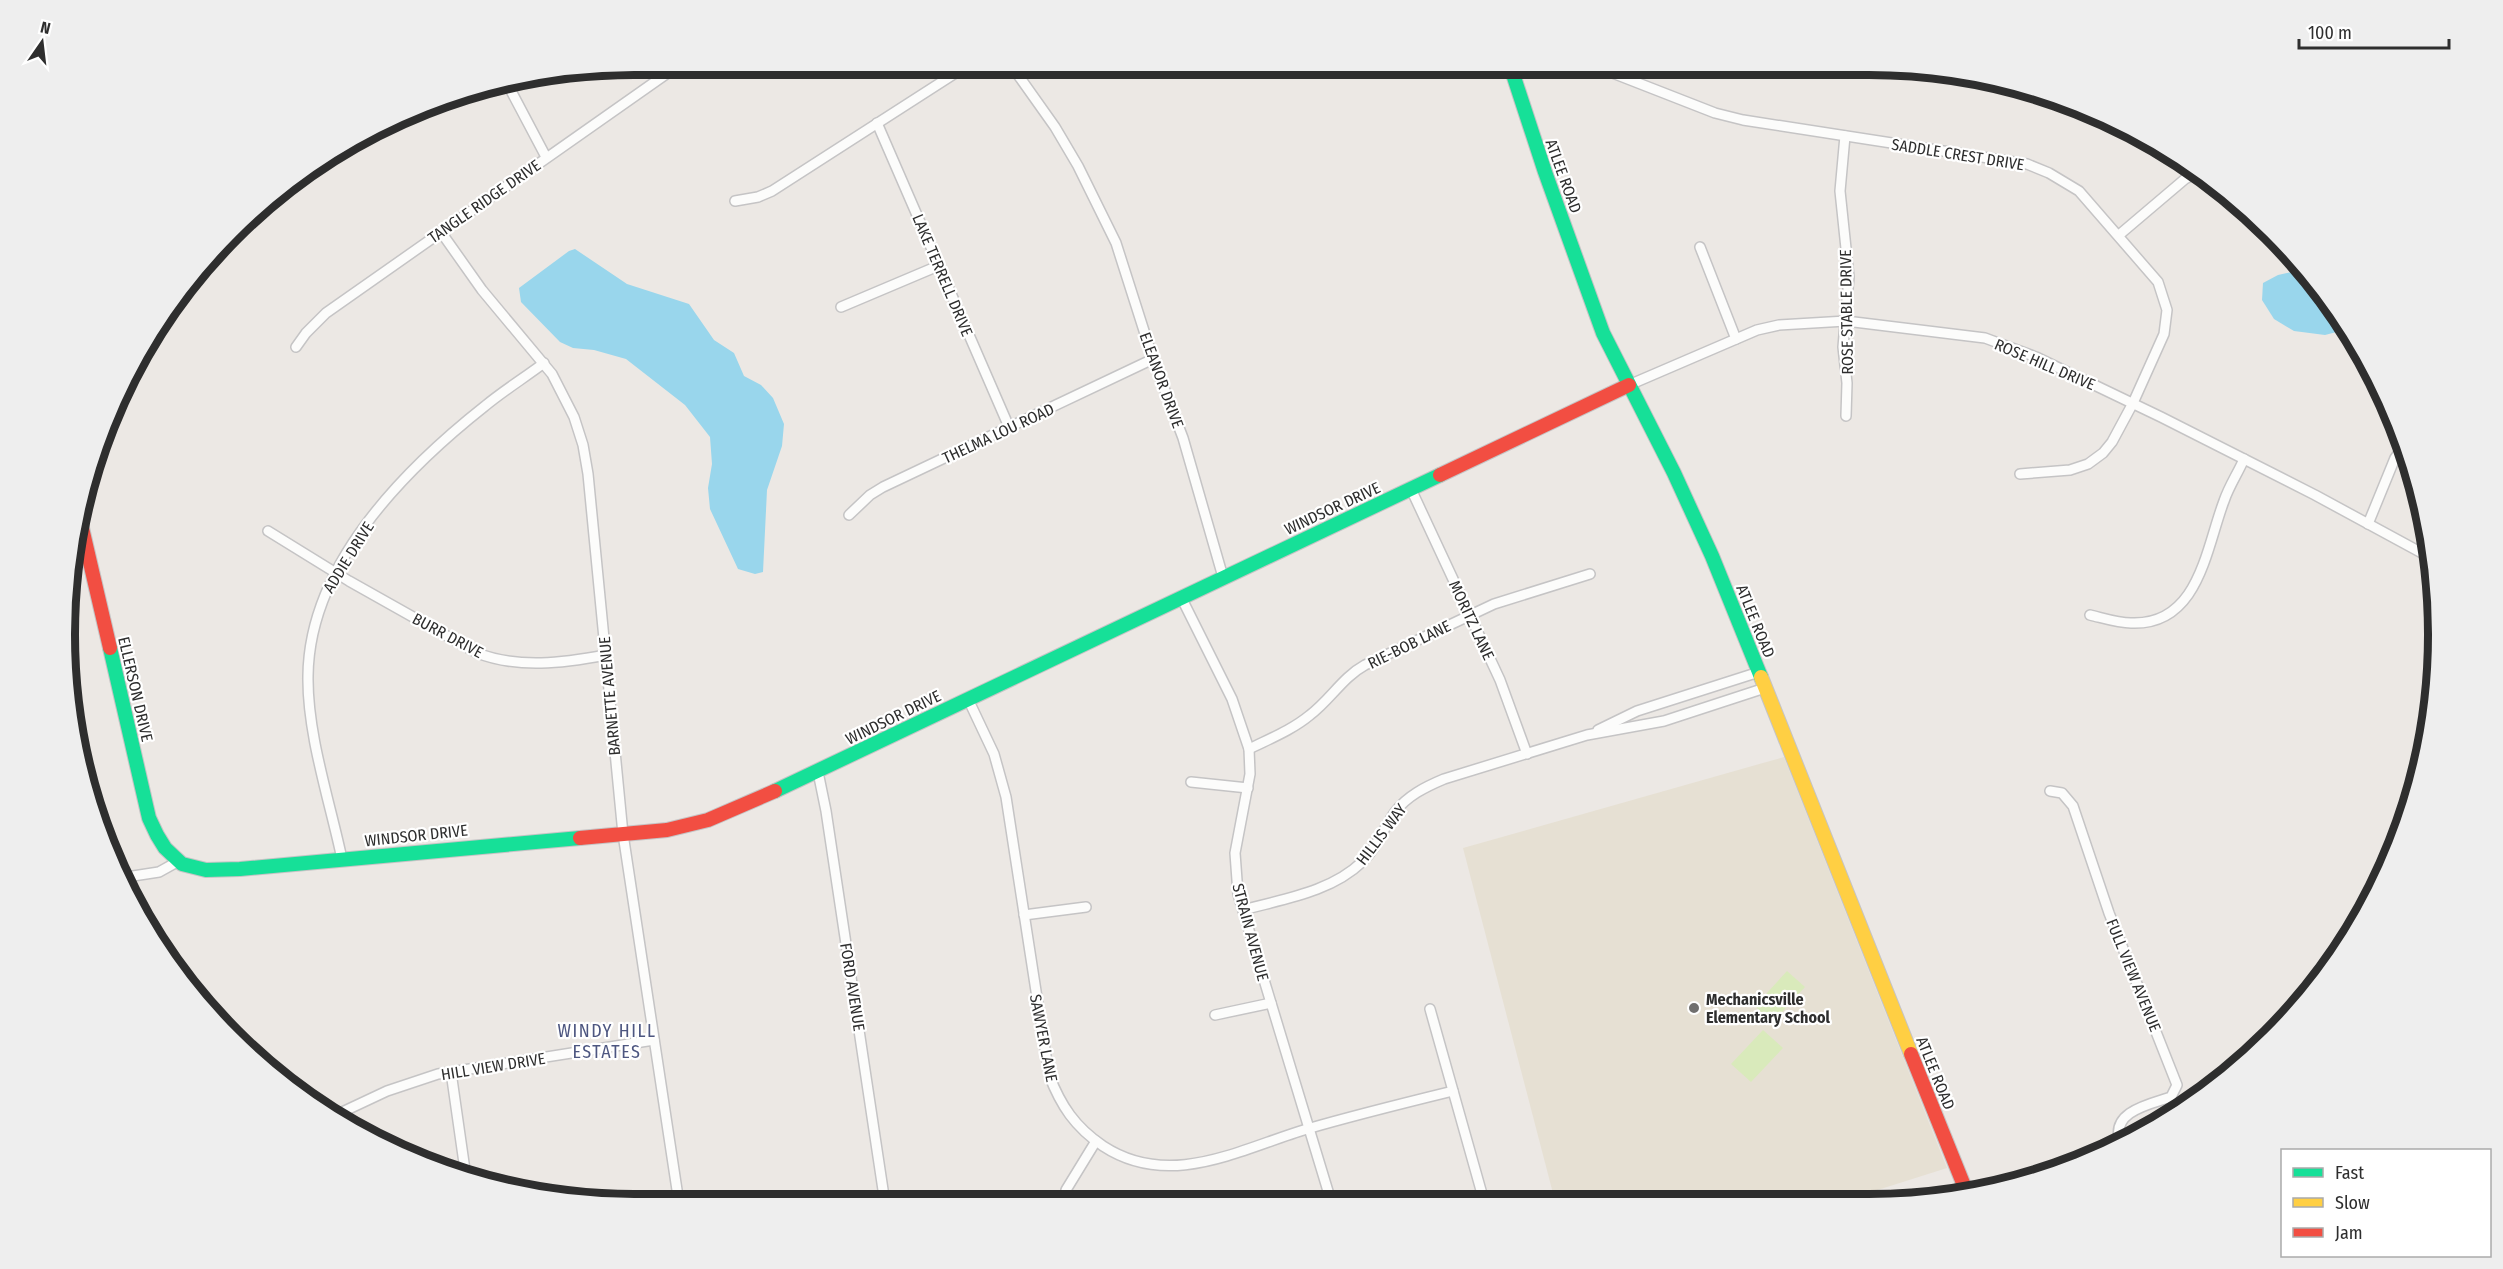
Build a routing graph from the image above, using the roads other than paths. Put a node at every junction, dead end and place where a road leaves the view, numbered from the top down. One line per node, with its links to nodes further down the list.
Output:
1 (663, 75): 9 (street, TANGLE RIDGE DRIVE)
2 (952, 75): 7 (street)
3 (1018, 75): 20 (street, ELEANOR DRIVE)
4 (1517, 75): 22 (street, ATLEE ROAD)
5 (1618, 75): 8 (street, SADDLE CREST DRIVE)
6 (510, 89): 9 (street)
7 (877, 123): 11 (street); 15 (street, LAKE TERRELL DRIVE)
8 (1845, 136): 13 (street, SADDLE CREST DRIVE); 17 (street, ROSE STABLE DRIVE)
9 (546, 157): 12 (street, TANGLE RIDGE DRIVE)
10 (2189, 176): 13 (street)
11 (735, 201)
12 (441, 231): 19 (street, TANGLE RIDGE DRIVE); 21 (street, BARNETTE AVENUE)
13 (2119, 235): 23 (street, SADDLE CREST DRIVE)
14 (1700, 247): 18 (street)
15 (938, 266): 16 (street); 25 (street, LAKE TERRELL DRIVE)
16 (841, 307)
17 (1846, 321): 18 (street, ROSE HILL DRIVE); 23 (street, ROSE HILL DRIVE); 24 (street, ROSE STABLE DRIVE)
18 (1736, 339): 22 (street, ROSE HILL DRIVE)
19 (296, 347)
20 (1153, 360): 25 (street, THELMA LOU ROAD); 37 (street, ELEANOR DRIVE)
21 (544, 363): 35 (street, ADDIE DRIVE); 41 (street, BARNETTE AVENUE)
22 (1629, 385): 29 (street, WINDSOR DRIVE); 42 (street, ATLEE ROAD)
23 (2133, 403): 27 (street, ROSE HILL DRIVE); 28 (street, SADDLE CREST DRIVE)
24 (1846, 416)
25 (1009, 427): 30 (street, THELMA LOU ROAD)
26 (2398, 454): 31 (street)
27 (2244, 459): 31 (street, ROSE HILL DRIVE); 40 (street)
28 (2020, 474)
29 (1411, 489): 37 (street, WINDSOR DRIVE); 39 (street, MORITZ LANE)
30 (849, 514)
31 (2368, 524): 34 (street, ROSE HILL DRIVE)
32 (268, 531): 35 (street, BURR DRIVE)
33 (84, 536): 54 (street, ELLERSON DRIVE)
34 (2422, 553)
35 (335, 572): 41 (street, BURR DRIVE); 53 (street, ADDIE DRIVE)
36 (1590, 574): 39 (street, RIE-BOB LANE)
37 (1223, 577): 38 (street, WINDSOR DRIVE)
38 (1181, 597): 44 (street, WINDSOR DRIVE); 46 (street, STRAIN AVENUE)
39 (1470, 614): 46 (street, RIE-BOB LANE); 47 (street, MORITZ LANE)
40 (2090, 615)
41 (606, 656): 52 (street, BARNETTE AVENUE)
42 (1759, 672): 43 (street, ATLEE ROAD); 45 (street, HILLIS WAY)
43 (1765, 688): 45 (street, HILLIS WAY); 70 (street, ATLEE ROAD)
44 (968, 699): 48 (street, WINDSOR DRIVE); 58 (street, SAWYER LANE)
45 (1587, 735): 47 (street, HILLIS WAY)
46 (1249, 750): 50 (street, STRAIN AVENUE)
47 (1527, 754): 57 (street, HILLIS WAY)
48 (818, 772): 52 (street, WINDSOR DRIVE); 73 (street, FORD AVENUE)
49 (1191, 782): 50 (street)
50 (1248, 788): 57 (street, STRAIN AVENUE)
51 (2050, 791): 67 (street, FULL VIEW AVENUE)
52 (622, 834): 53 (street, WINDSOR DRIVE); 62 (street, BARNETTE AVENUE)
53 (342, 859): 54 (street, WINDSOR DRIVE)
54 (177, 862): 55 (street)
55 (130, 876)
56 (1086, 907): 58 (street)
57 (1243, 910): 59 (street, STRAIN AVENUE)
58 (1024, 915): 68 (street, SAWYER LANE)
59 (1271, 1003): 61 (street); 66 (street, STRAIN AVENUE)
60 (1430, 1009): 64 (street)
61 (1215, 1015)
62 (654, 1040): 63 (street, HILL VIEW DRIVE); 72 (street, BARNETTE AVENUE)
63 (451, 1072): 65 (street, HILL VIEW DRIVE); 69 (street)
64 (1453, 1091): 66 (street, SAWYER LANE); 75 (street)
65 (343, 1112)
66 (1308, 1129): 68 (street, SAWYER LANE); 74 (street, STRAIN AVENUE)
67 (2119, 1135)
68 (1096, 1141): 71 (street)
69 (465, 1167)
70 (1964, 1185)
71 (1066, 1190)
72 (678, 1194)
73 (884, 1194)
74 (1328, 1194)
75 (1482, 1194)

